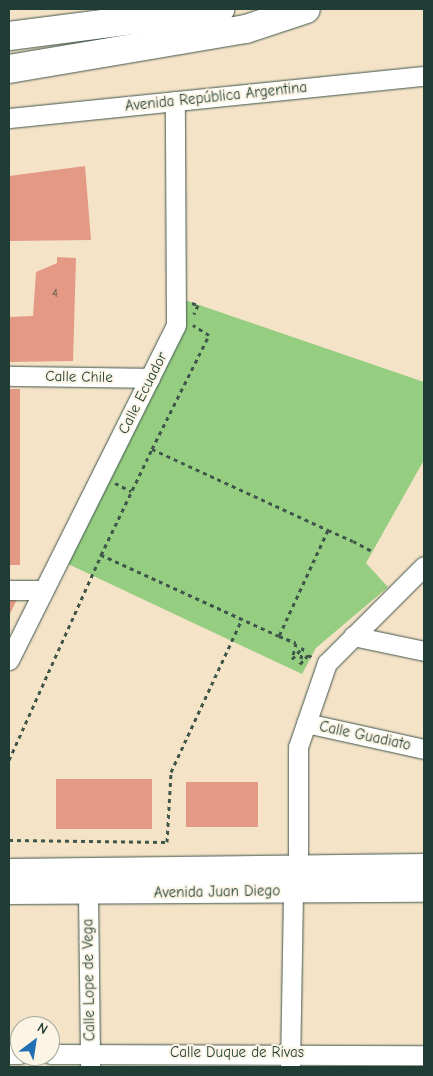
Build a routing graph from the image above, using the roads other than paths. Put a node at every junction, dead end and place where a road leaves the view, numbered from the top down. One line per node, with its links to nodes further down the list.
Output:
1 (220, 9): 3 (highway)
2 (306, 9): 4 (highway)
3 (9, 36)
4 (9, 69)
5 (424, 76): 6 (street, Avenida República Argentina)
6 (175, 101): 7 (street, Avenida República Argentina); 9 (street, Calle Ecuador)
7 (9, 118)
8 (9, 376): 9 (street, Calle Chile)
9 (150, 378): 12 (street, Calle Ecuador)
10 (424, 566): 13 (street)
11 (9, 590): 12 (street)
12 (44, 590): 15 (street, Calle Ecuador)
13 (354, 636): 14 (street); 16 (street)
14 (424, 651)
15 (9, 660)
16 (306, 724): 17 (street, Calle Guadiato); 20 (street)
17 (424, 749)
18 (424, 868): 20 (street, Avenida Juan Diego)
19 (9, 872): 20 (street, Avenida Juan Diego)
20 (295, 880): 21 (street, Avenida Juan Diego); 23 (street, Avenida Juan Diego); 27 (street)
21 (424, 888)
22 (9, 891): 23 (street, Avenida Juan Diego)
23 (88, 893): 28 (street, Calle Lope de Vega)
24 (424, 1055): 27 (street, Calle Duque de Rivas)
25 (60, 1056): 28 (street, Calle Duque de Rivas)
26 (195, 1060): 27 (street, Calle Duque de Rivas); 28 (street, Calle Duque de Rivas)
27 (290, 1060)
28 (90, 1061)

